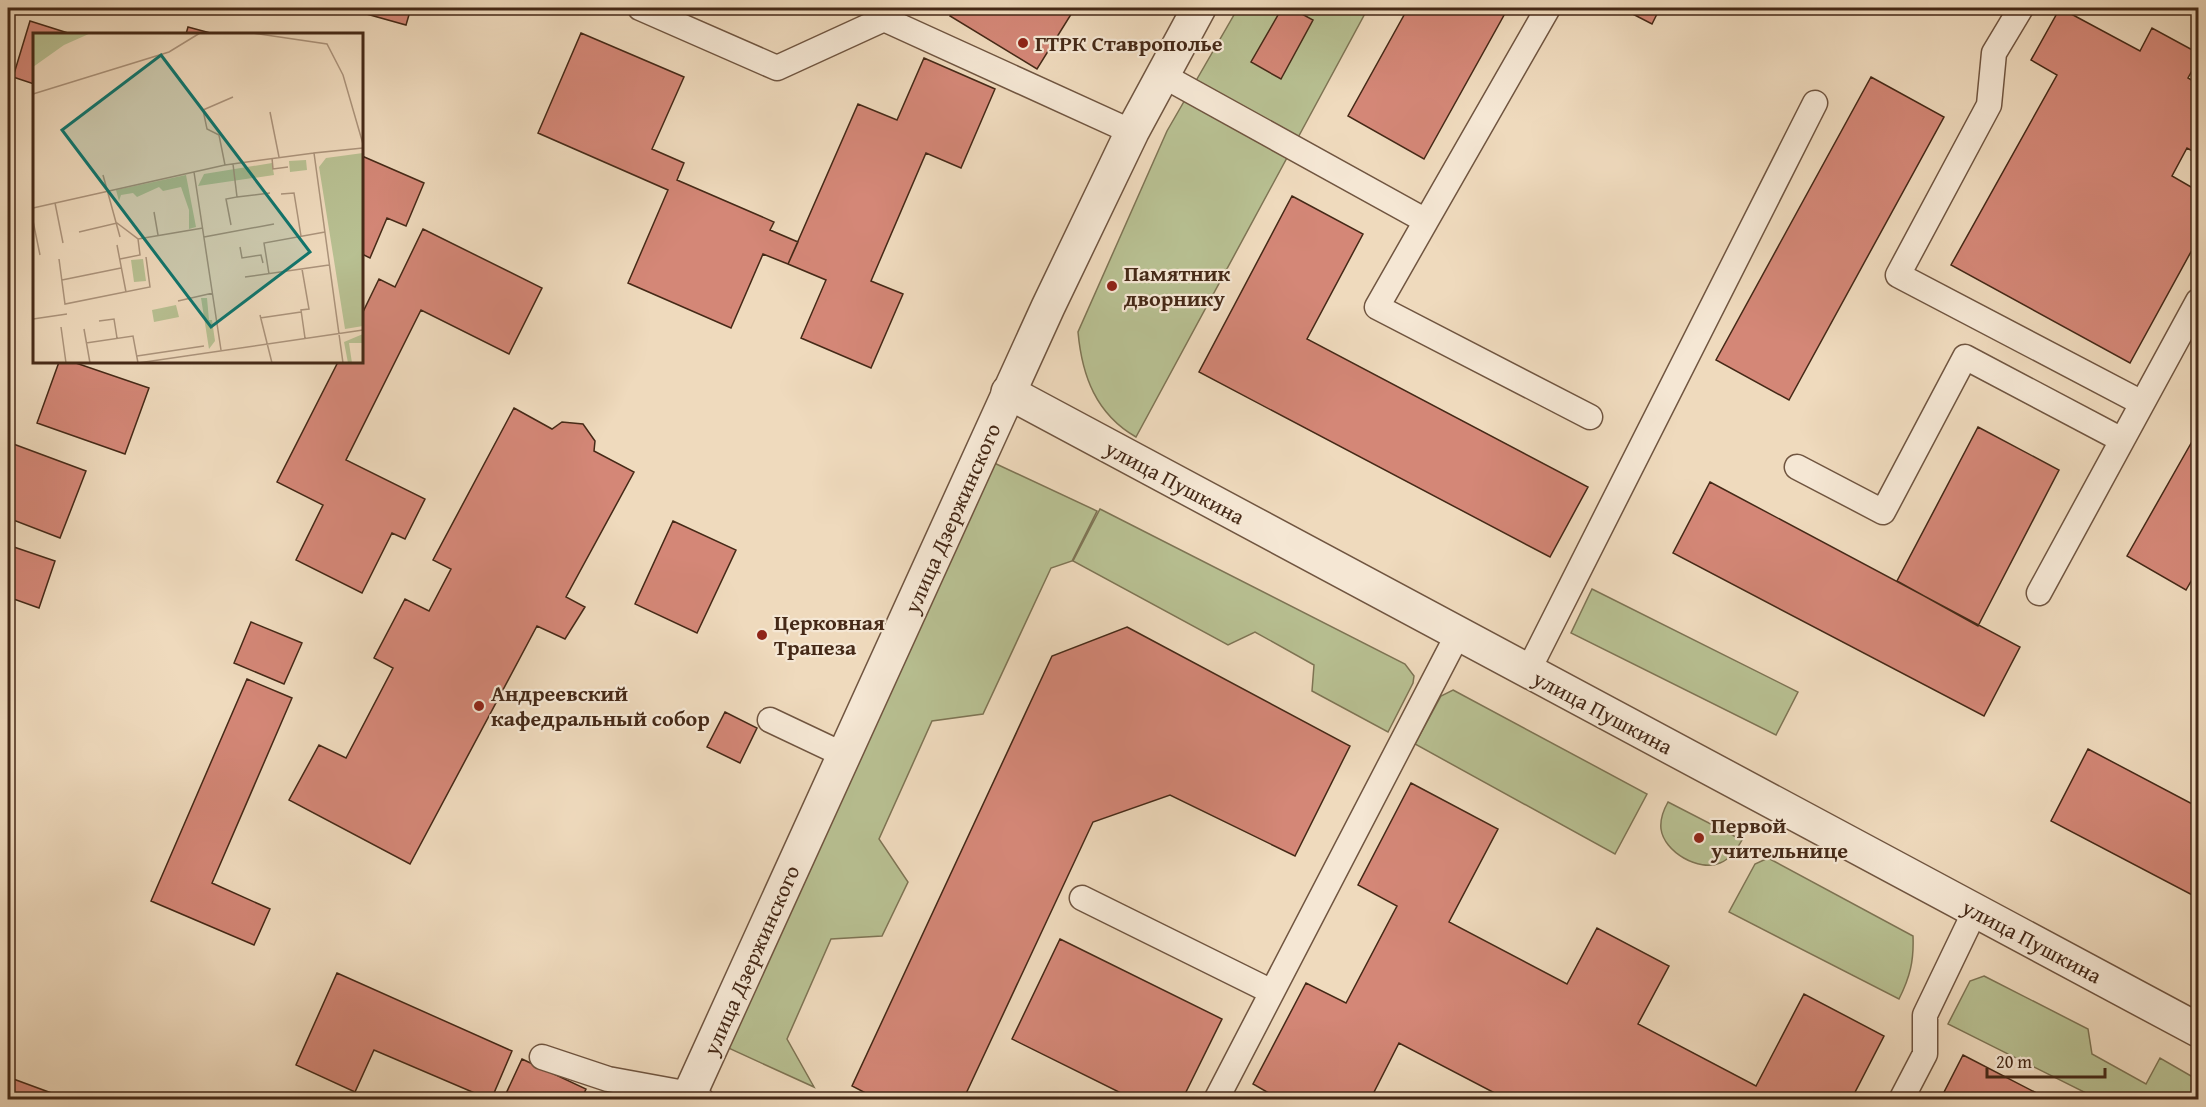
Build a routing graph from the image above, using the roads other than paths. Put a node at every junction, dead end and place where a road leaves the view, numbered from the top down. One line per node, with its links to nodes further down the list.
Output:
1 (640, 8): 7 (lane)
2 (1199, 8): 5 (street, улица Дзержинского)
3 (1548, 8): 8 (lane)
4 (2021, 8): 11 (lane)
5 (1162, 75): 7 (street, улица Дзержинского); 8 (lane)
6 (1815, 103): 17 (lane)
7 (1132, 132): 10 (street, улица Дзержинского)
8 (1426, 220): 12 (lane)
9 (2199, 301): 11 (lane)
10 (1008, 392): 16 (street, улица Пушкина); 19 (street, улица Дзержинского)
11 (2142, 403): 13 (lane)
12 (1590, 417)
13 (2122, 440): 14 (lane); 15 (lane)
14 (1797, 466)
15 (2039, 592)
16 (1458, 634): 17 (street, улица Пушкина); 22 (lane)
17 (1528, 671): 21 (street, улица Пушкина)
18 (770, 720): 19 (lane)
19 (844, 756): 25 (street, улица Дзержинского)
20 (1082, 898): 22 (lane)
21 (1975, 911): 23 (street, улица Пушкина); 27 (lane)
22 (1270, 991): 26 (lane)
23 (2199, 1030)
24 (542, 1057): 25 (lane)
25 (693, 1098)
26 (1216, 1100)
27 (1901, 1100)

